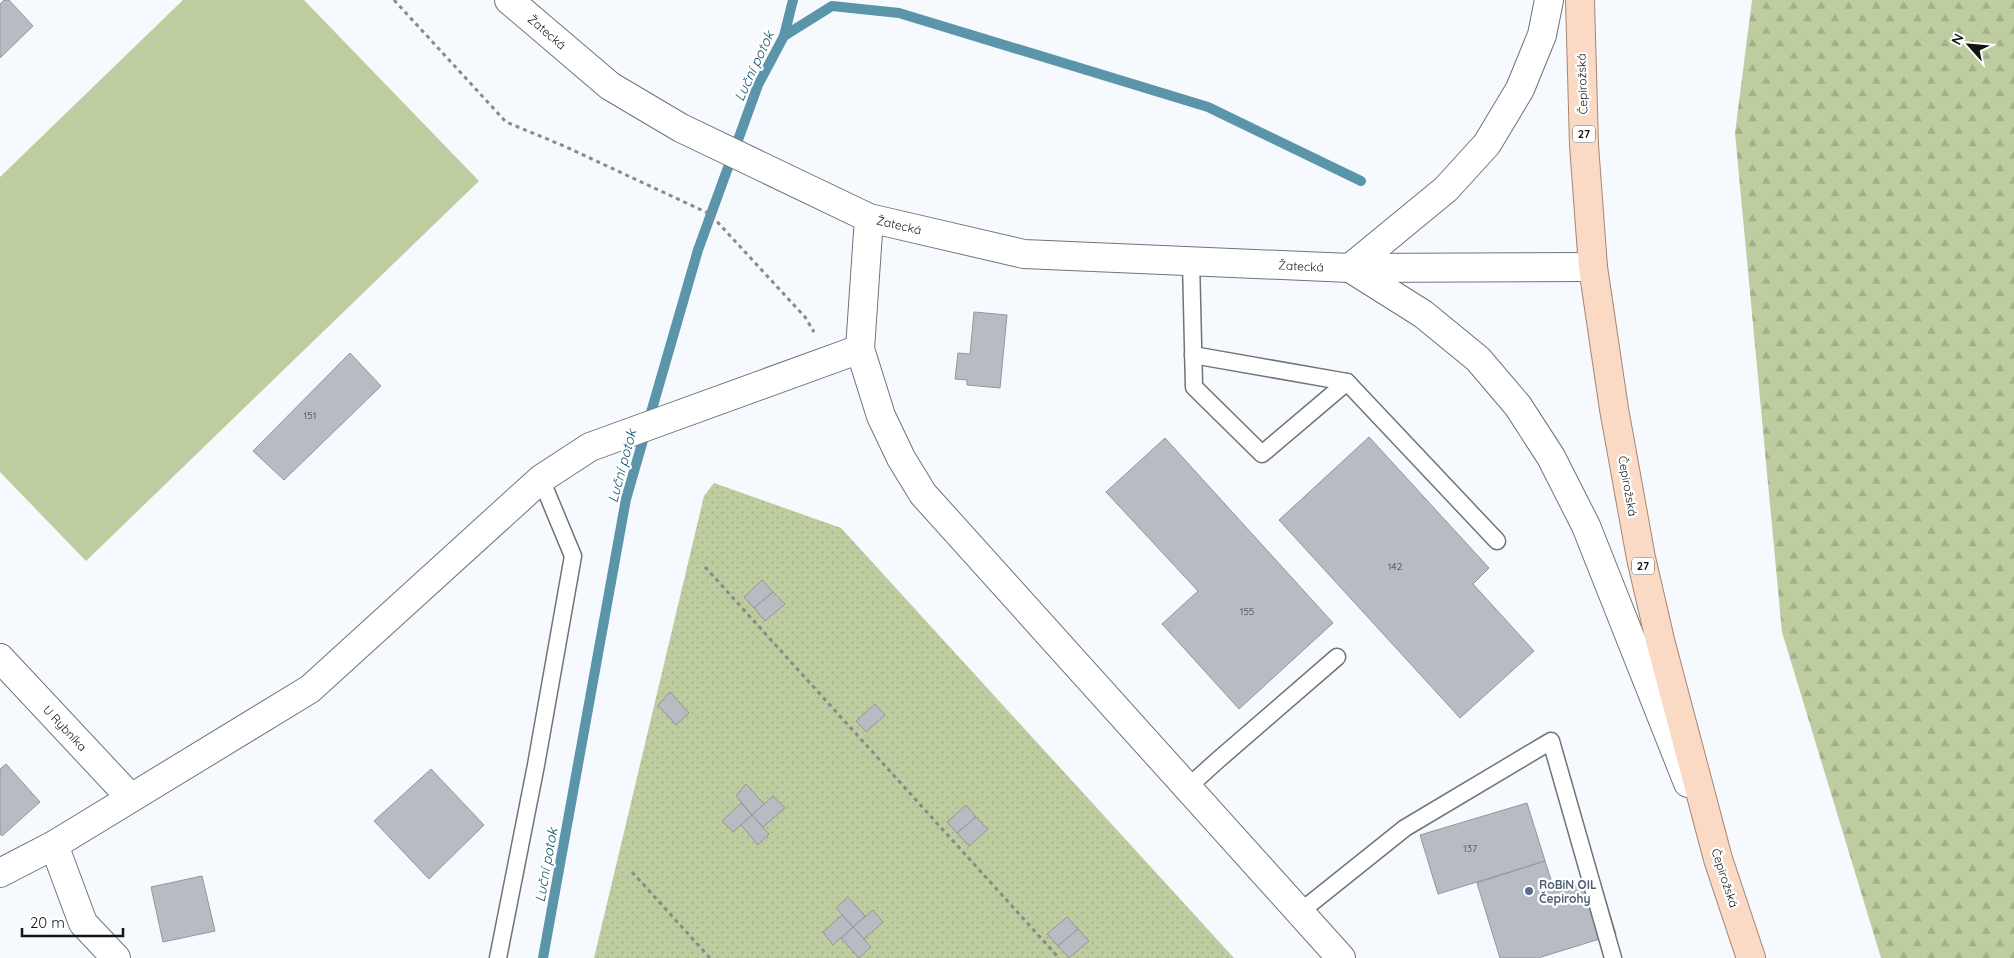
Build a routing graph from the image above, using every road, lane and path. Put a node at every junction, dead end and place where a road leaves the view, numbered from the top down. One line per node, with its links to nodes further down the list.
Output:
1 (394, 0): 11 (path)
2 (509, 0): 5 (street, Žatecká)
3 (1548, 0): 8 (street)
4 (1580, 0): 7 (main road, Čepirožská / 27)
5 (869, 218): 6 (street, Žatecká); 9 (street)
6 (1191, 261): 8 (street, Žatecká); 10 (lane)
7 (1594, 267): 8 (street, Žatecká); 21 (main road, Čepirožská / 27)
8 (1350, 268): 21 (street)
9 (860, 349): 11 (street); 18 (street)
10 (1193, 355): 12 (lane); 12 (lane)
11 (831, 359): 13 (street)
12 (1347, 382): 14 (lane)
13 (541, 479): 19 (street); 28 (lane)
14 (1497, 541)
15 (705, 567): 30 (path)
16 (1337, 657): 18 (lane)
17 (0, 658): 19 (street, U Rybníka)
18 (1188, 788): 24 (street)
19 (130, 797): 20 (street)
20 (54, 845): 23 (street); 25 (street)
21 (1718, 859): 33 (main road, Čepirožská / 27)
22 (632, 872): 29 (path)
23 (0, 873)
24 (1300, 912): 31 (street); 32 (lane)
25 (83, 923): 26 (street); 27 (street)
26 (88, 958)
27 (116, 958)
28 (498, 958)
29 (710, 958)
30 (1059, 958)
31 (1341, 958)
32 (1613, 958)
33 (1752, 958)

